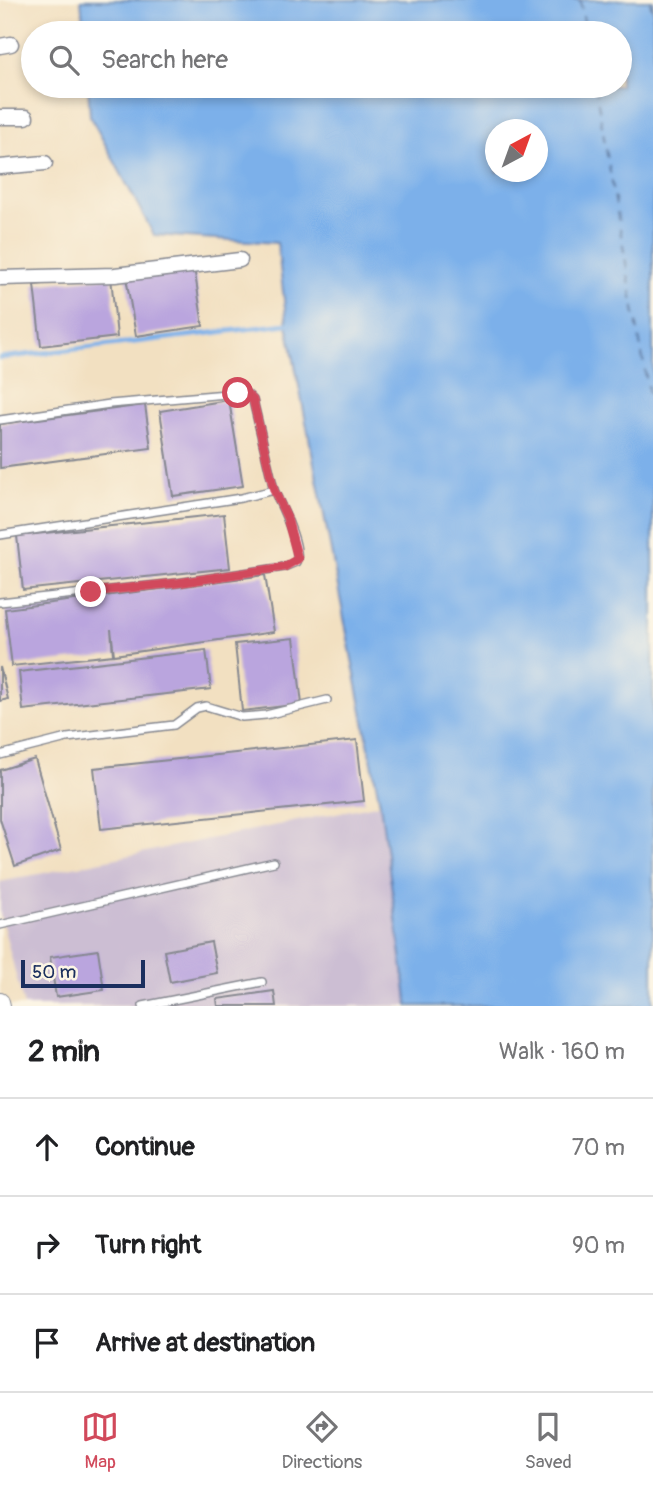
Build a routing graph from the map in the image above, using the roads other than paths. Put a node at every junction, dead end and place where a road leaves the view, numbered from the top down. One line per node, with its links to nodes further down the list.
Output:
1 (0, 117): 2 (street)
2 (26, 117)
3 (45, 163): 4 (street)
4 (0, 167)
5 (240, 260): 6 (street)
6 (0, 278)
7 (0, 420): 8 (lane)
8 (274, 490): 9 (lane); 10 (lane)
9 (0, 535)
10 (0, 602)
11 (327, 700): 12 (lane)
12 (0, 755)
13 (274, 862): 14 (lane)
14 (0, 925)
15 (262, 982): 16 (lane)
16 (143, 1006)

